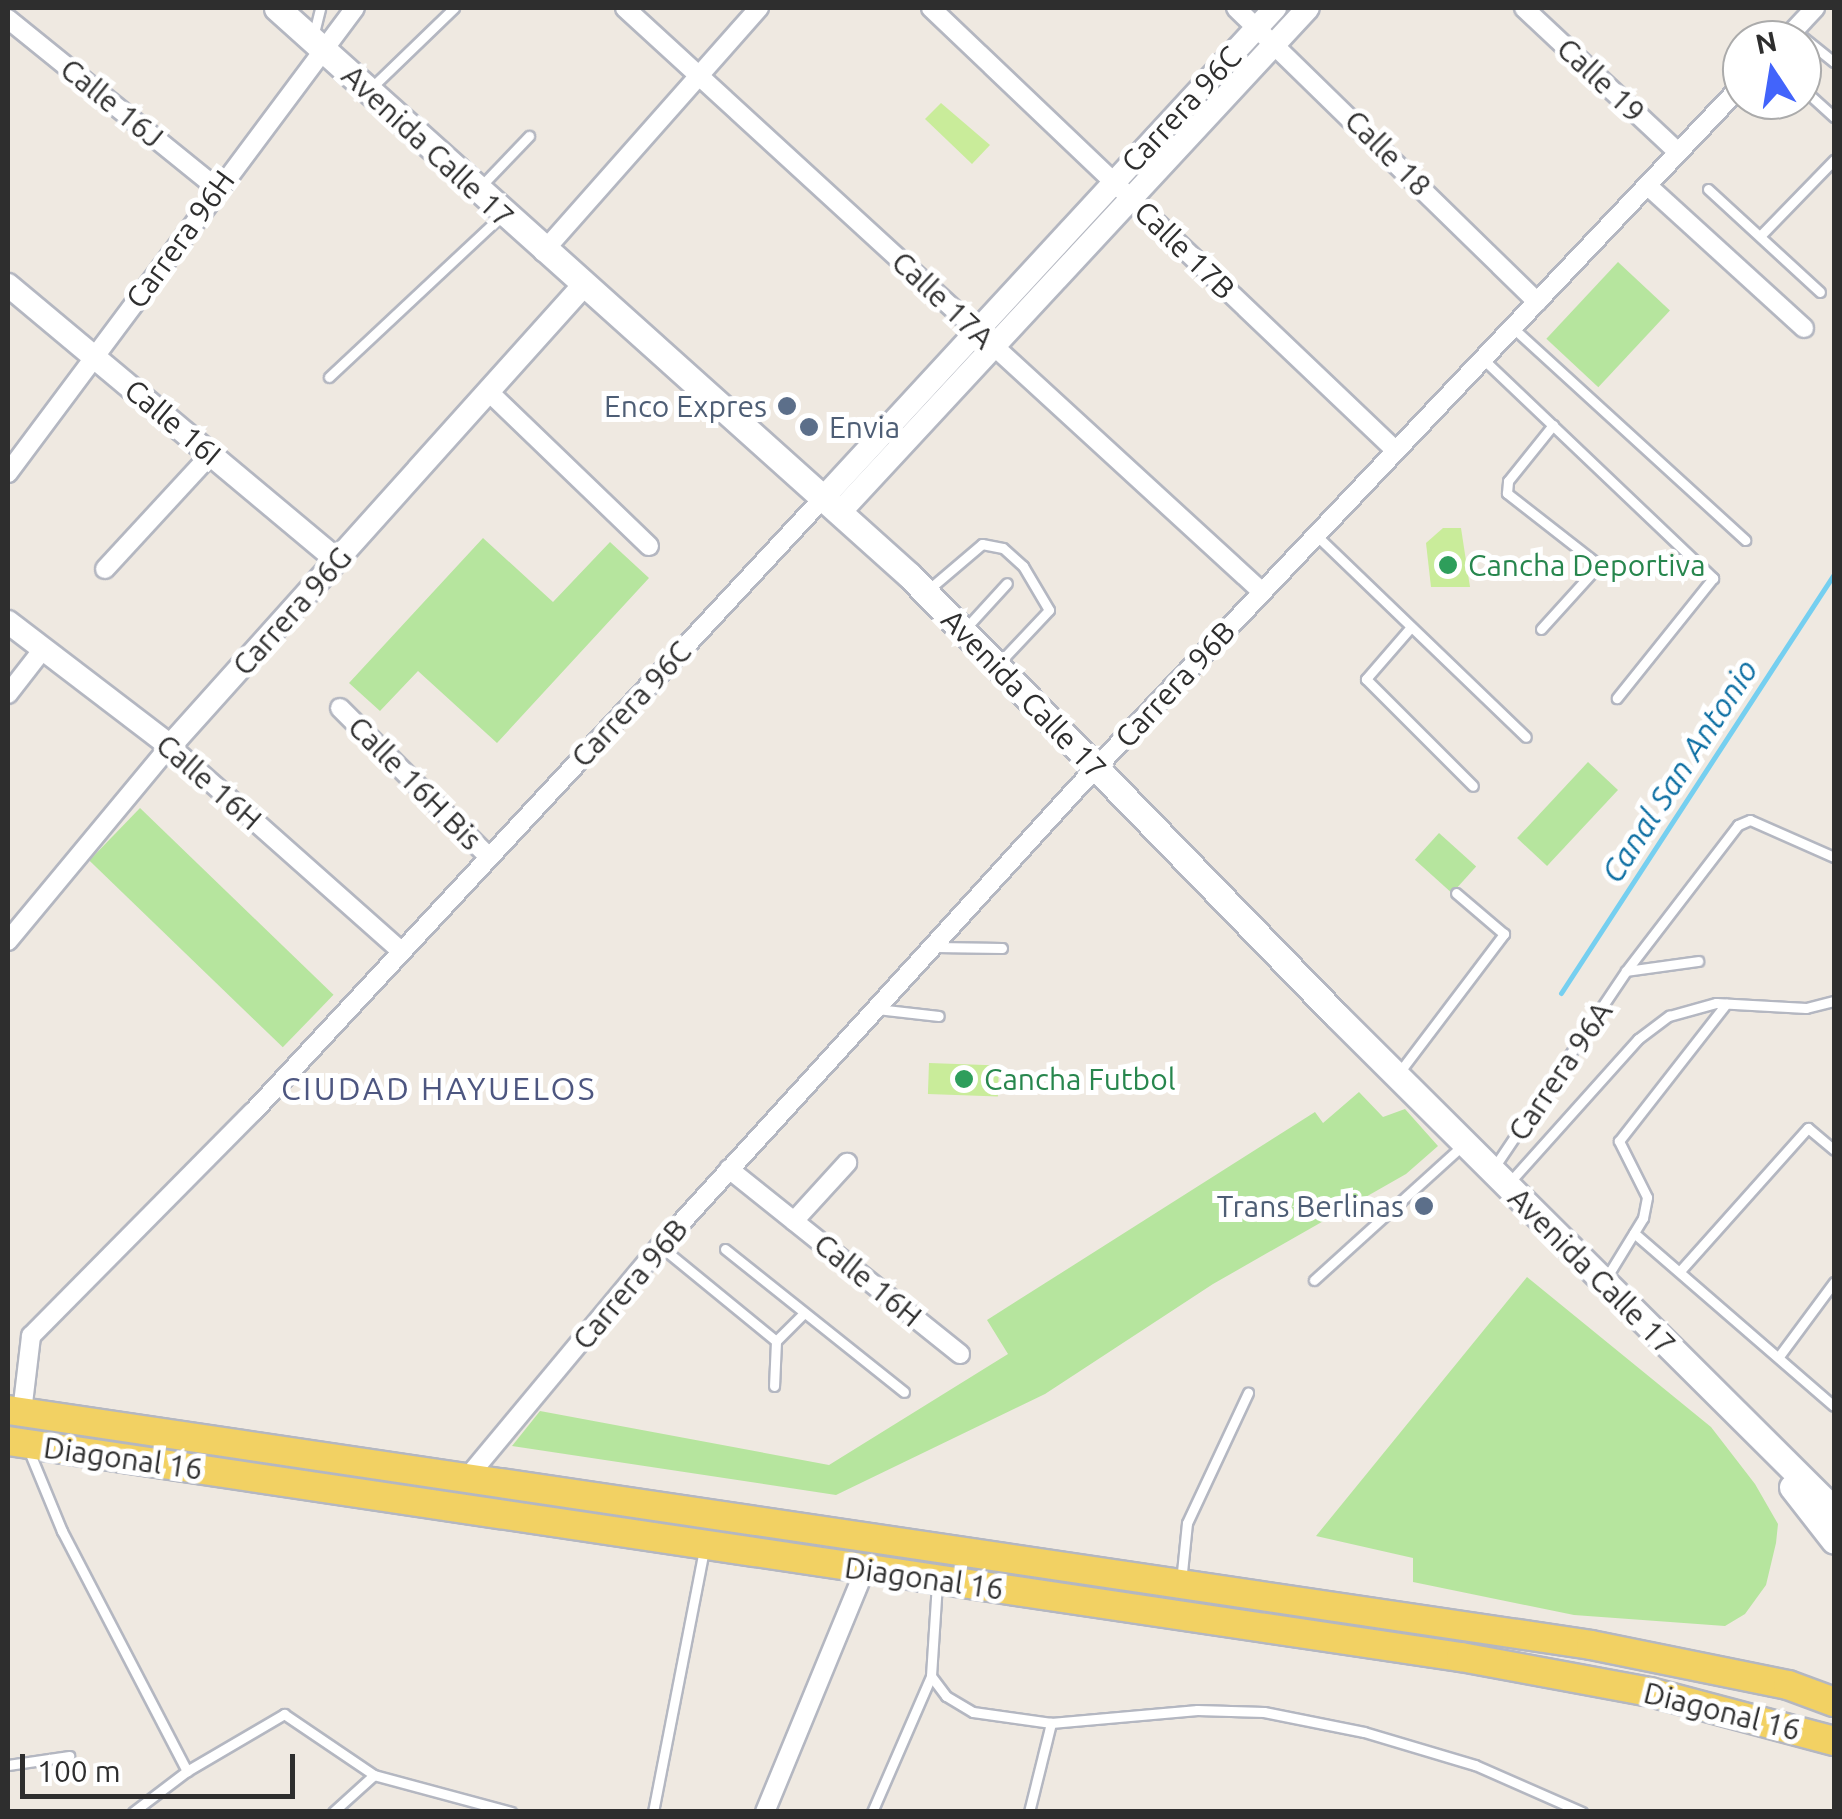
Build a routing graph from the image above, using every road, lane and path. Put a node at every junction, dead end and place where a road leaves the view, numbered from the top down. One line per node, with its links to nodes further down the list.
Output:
1 (277, 8): 14 (main road, Avenida Calle 17)
2 (320, 8): 14 (lane)
3 (354, 8): 14 (street, Carrera 96H)
4 (454, 8): 17 (lane)
5 (625, 8): 16 (street, Calle 17A)
6 (759, 8): 16 (street)
7 (931, 8): 24 (street, Calle 17B)
8 (1236, 8): 13 (street, Calle 18)
9 (1274, 8): 13 (street, Carrera 96C)
10 (1308, 8): 15 (street, Carrera 96C)
11 (1524, 8): 20 (street, Calle 19)
12 (8, 19): 23 (street, Calle 16J)
13 (1256, 27): 15 (street, Calle 18); 24 (street, Carrera 96C)
14 (317, 43): 17 (main road, Avenida Calle 17); 23 (street, Carrera 96H)
15 (1274, 44): 24 (street, Carrera 96C); 33 (street, Calle 18)
16 (699, 76): 29 (street); 36 (street, Calle 17A)
17 (368, 91): 26 (main road, Avenida Calle 17)
18 (1722, 106): 20 (street, Carrera 96B)
19 (529, 136): 26 (lane)
20 (1678, 152): 22 (street, Carrera 96B)
21 (1834, 160): 28 (lane)
22 (1648, 186): 33 (street, Carrera 96B); 35 (street)
23 (218, 188): 37 (street, Carrera 96H)
24 (1122, 190): 36 (street, Carrera 96C); 42 (street, Calle 17B)
25 (1708, 190): 28 (lane)
26 (476, 191): 27 (main road, Avenida Calle 17)
27 (502, 215): 29 (main road, Avenida Calle 17); 39 (lane)
28 (1761, 235): 32 (lane)
29 (542, 252): 31 (main road, Avenida Calle 17)
30 (8, 284): 37 (street, Calle 16I)
31 (582, 287): 40 (street, Carrera 96G); 45 (main road, Avenida Calle 17)
32 (1820, 292)
33 (1537, 302): 34 (street, Carrera 96B)
34 (1512, 328): 38 (street, Carrera 96B); 47 (lane)
35 (1804, 328)
36 (986, 338): 45 (street, Carrera 96C); 52 (street, Calle 17A)
37 (94, 356): 43 (street, Calle 16I); 44 (street, Carrera 96H)
38 (1483, 359): 41 (lane); 42 (street, Carrera 96B)
39 (330, 377)
40 (488, 392): 48 (street); 49 (street, Carrera 96G)
41 (1553, 426): 56 (lane); 61 (lane)
42 (1396, 451): 46 (street, Carrera 96B)
43 (212, 454): 49 (street, Calle 16I); 50 (street)
44 (8, 473)
45 (833, 504): 53 (main road, Avenida Calle 17); 68 (street, Carrera 96C)
46 (1316, 535): 52 (street, Carrera 96B); 55 (lane)
47 (1745, 540)
48 (648, 546)
49 (337, 560): 64 (street, Carrera 96G)
50 (105, 570)
51 (1007, 583): 57 (lane)
52 (1262, 592): 65 (street, Carrera 96B)
53 (926, 593): 57 (main road, Avenida Calle 17); 59 (lane)
54 (8, 622): 58 (street, Calle 16H)
55 (1411, 627): 63 (lane); 66 (lane)
56 (1541, 628)
57 (963, 631): 59 (main road, Avenida Calle 17)
58 (43, 650): 60 (street); 64 (street, Calle 16H)
59 (997, 665): 65 (main road, Avenida Calle 17)
60 (8, 694)
61 (1617, 698)
62 (340, 708): 68 (street, Calle 16H Bis)
63 (1526, 738)
64 (170, 746): 70 (street, Carrera 96G); 73 (street, Calle 16H)
65 (1096, 768): 71 (street, Carrera 96B); 80 (main road, Avenida Calle 17)
66 (1473, 786)
67 (1834, 857): 75 (lane, Carrera 96A)
68 (489, 858): 73 (street, Carrera 96C)
69 (1456, 894): 80 (lane)
70 (8, 941)
71 (933, 948): 72 (lane); 78 (street, Carrera 96B)
72 (1002, 948)
73 (402, 952): 102 (street, Carrera 96C)
74 (1698, 961): 75 (lane)
75 (1626, 972): 85 (lane, Carrera 96A)
76 (1834, 1001): 77 (lane)
77 (1726, 1004): 85 (lane); 87 (lane)
78 (877, 1009): 79 (lane); 84 (street, Carrera 96B)
79 (938, 1016)
80 (1397, 1075): 81 (main road, Avenida Calle 17)
81 (1465, 1143): 85 (main road, Avenida Calle 17); 91 (lane)
82 (1834, 1150): 90 (lane)
83 (847, 1163): 86 (street)
84 (729, 1169): 86 (street, Calle 16H); 88 (street, Carrera 96B)
85 (1499, 1177): 92 (main road, Avenida Calle 17)
86 (794, 1221): 96 (street, Calle 16H)
87 (1634, 1232): 90 (lane); 92 (lane)
88 (660, 1246): 95 (lane); 105 (street, Carrera 96B)
89 (725, 1248): 94 (lane)
90 (1680, 1271): 97 (lane)
91 (1314, 1280)
92 (1603, 1282): 103 (main road, Avenida Calle 17)
93 (1834, 1282): 97 (lane)
94 (802, 1315): 95 (lane); 99 (lane)
95 (776, 1340): 98 (lane)
96 (960, 1354)
97 (1780, 1355): 101 (lane)
98 (774, 1386)
99 (904, 1392)
100 (1248, 1393): 111 (lane)
101 (1834, 1406)
102 (14, 1411): 105 (main road, Diagonal 16)
103 (1736, 1416): 106 (main road, Avenida Calle 17); 107 (main road, Avenida Calle 17)
104 (17, 1442): 108 (main road, Diagonal 16); 118 (lane)
105 (466, 1479): 111 (main road, Diagonal 16)
106 (1834, 1510)
107 (1834, 1541)
108 (705, 1546): 109 (main road, Diagonal 16); 123 (lane)
109 (864, 1569): 110 (main road, Diagonal 16); 124 (street)
110 (938, 1580): 112 (lane); 115 (main road, Diagonal 16)
111 (1181, 1585): 113 (main road, Diagonal 16)
112 (932, 1676): 114 (lane); 125 (lane)
113 (1834, 1702)
114 (1051, 1723): 126 (lane); 127 (lane)
115 (1834, 1741)
116 (69, 1756): 117 (lane)
117 (8, 1765)
118 (187, 1771): 119 (lane); 120 (lane)
119 (374, 1775): 121 (lane); 122 (lane)
120 (133, 1812)
121 (333, 1812)
122 (510, 1812)
123 (653, 1812)
124 (765, 1812)
125 (872, 1812)
126 (1029, 1812)
127 (1582, 1812)

